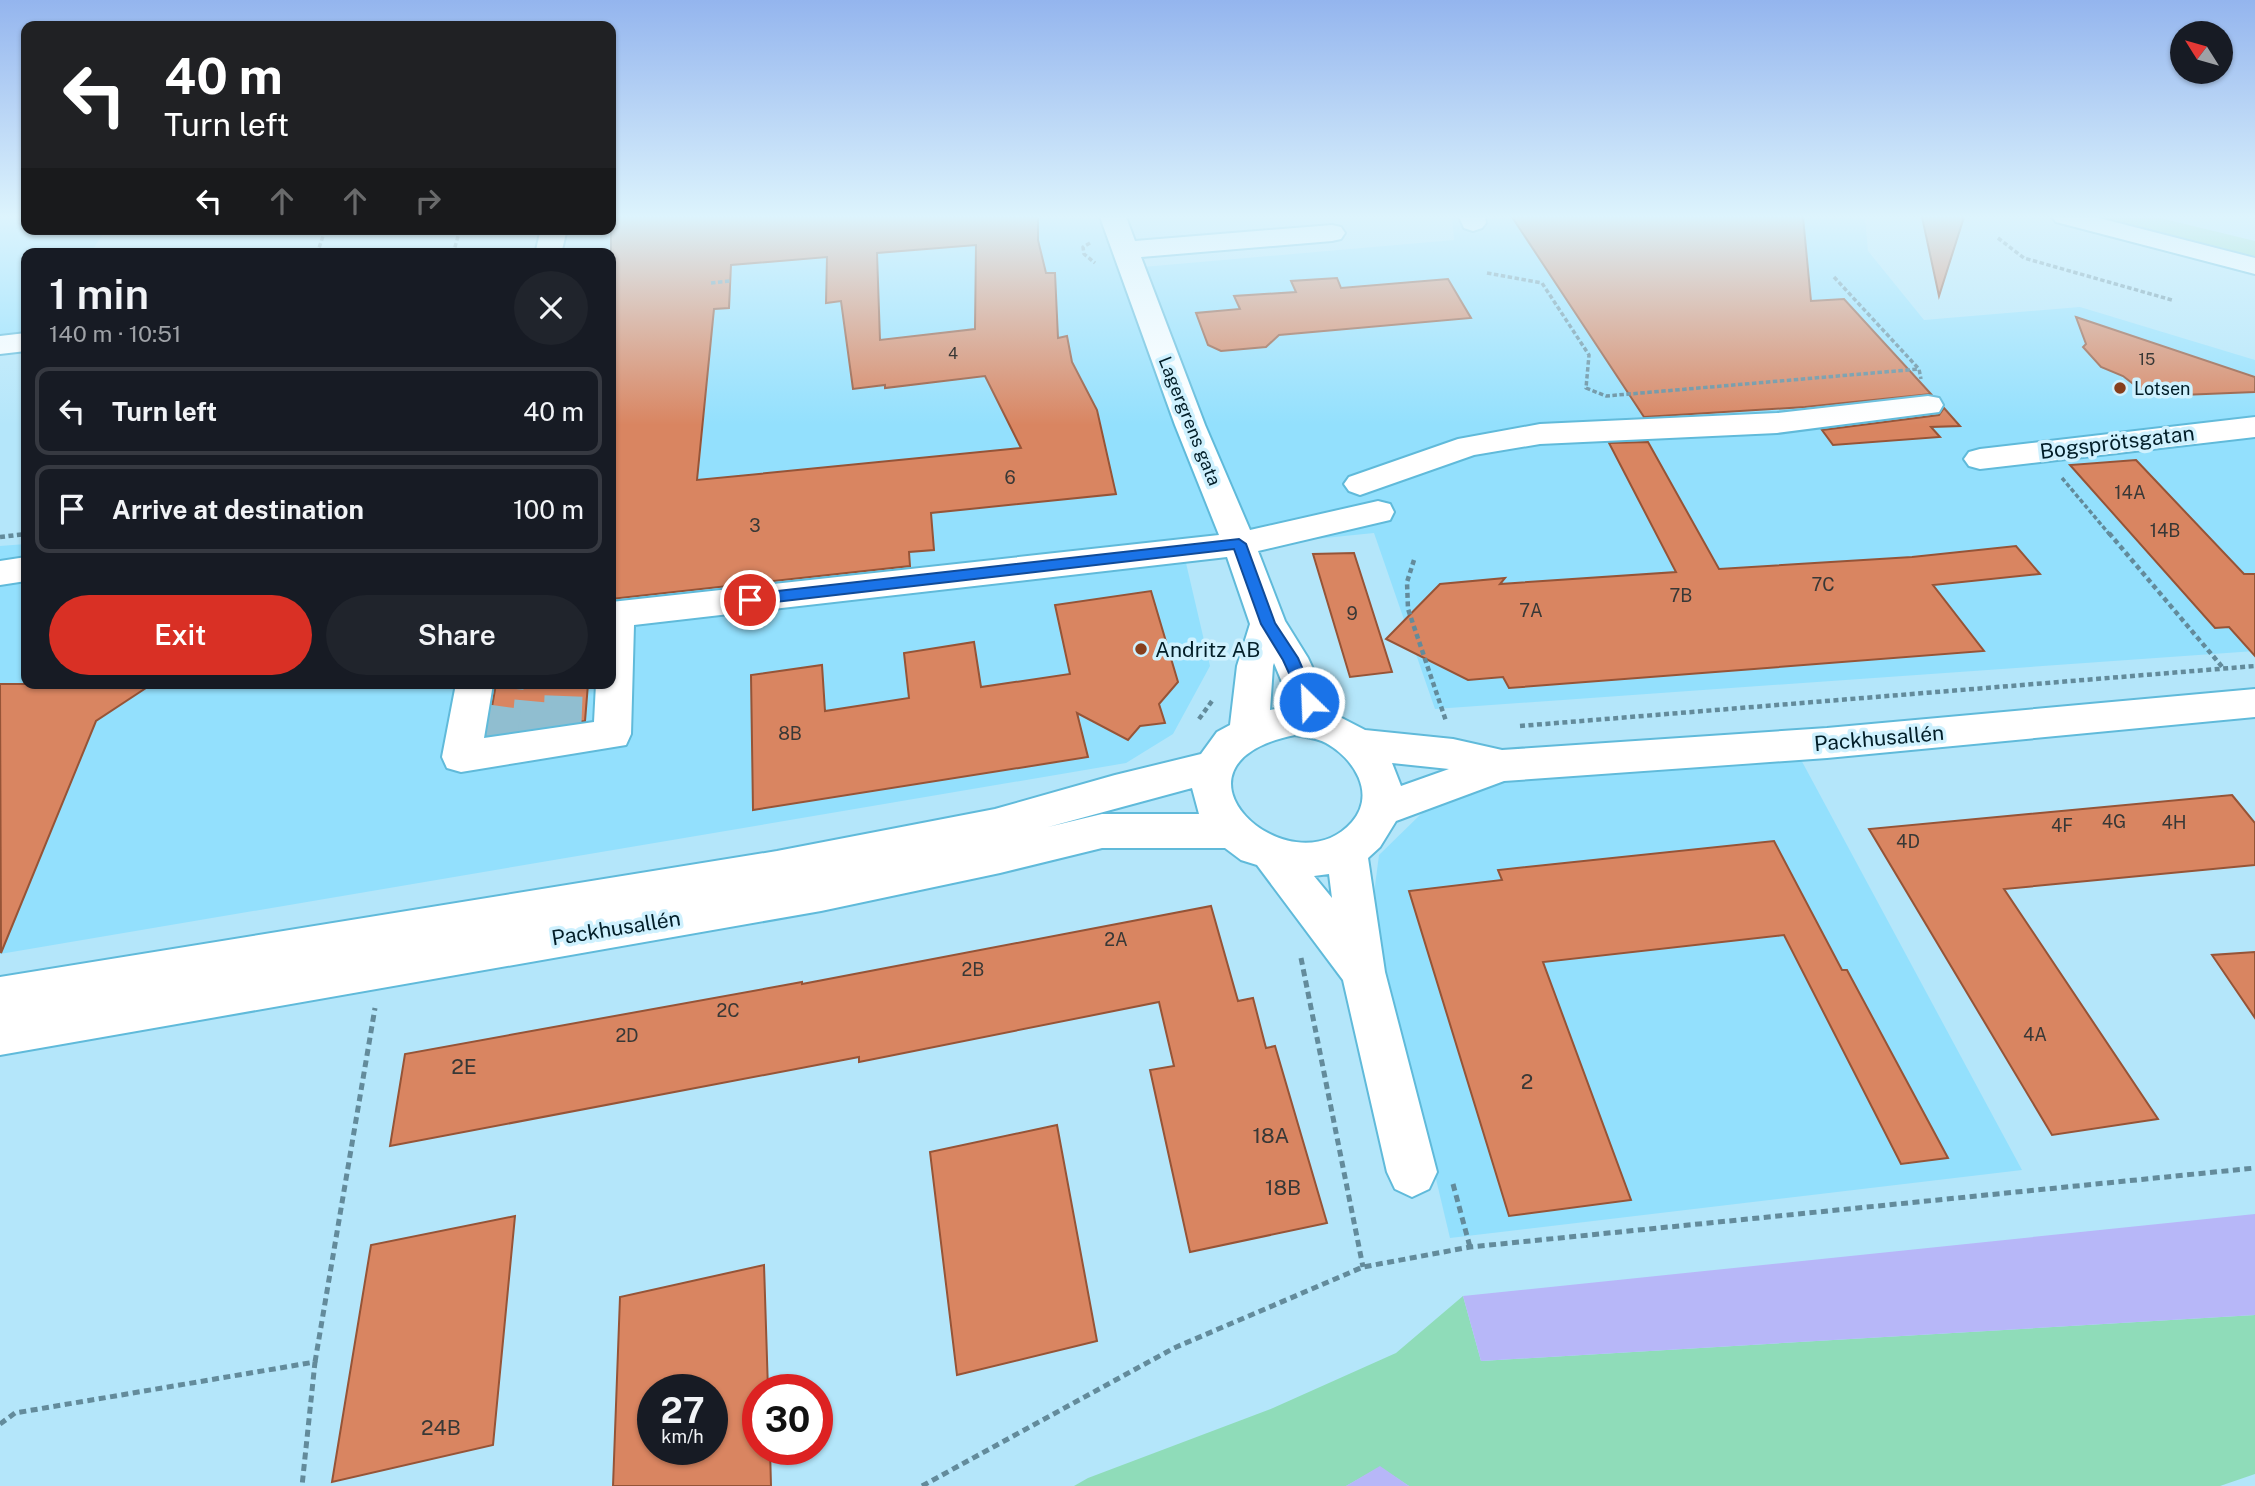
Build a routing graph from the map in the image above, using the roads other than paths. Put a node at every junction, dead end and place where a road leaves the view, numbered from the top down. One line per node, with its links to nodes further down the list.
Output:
1 (1139, 286): 7 (street, Lagergrens gata)
2 (21, 343): 3 (street)
3 (0, 345)
4 (1928, 405): 7 (street)
5 (2255, 427): 6 (street, Bogsprötsgatan)
6 (1980, 458)
7 (1239, 544): 10 (street); 11 (street, Lagergrens gata)
8 (21, 570): 9 (street)
9 (0, 573)
10 (616, 614)
11 (1268, 624): 15 (street, Lagergrens gata); 16 (street)
12 (474, 689): 13 (street)
13 (613, 689)
14 (2255, 702): 18 (street, Packhusallén)
15 (1319, 724): 16 (street); 17 (street)
16 (1249, 729): 19 (street)
17 (1357, 744): 18 (street, Packhusallén); 20 (street)
18 (1502, 766): 20 (street, Packhusallén)
19 (1213, 767): 21 (street); 25 (street, Packhusallén)
20 (1381, 810): 22 (street)
21 (1231, 831): 23 (street); 26 (street, Packhusallén)
22 (1346, 850): 23 (street); 24 (street)
23 (1273, 855): 24 (street)
24 (1363, 972): 27 (street)
25 (0, 998)
26 (0, 1034)
27 (1412, 1172)

